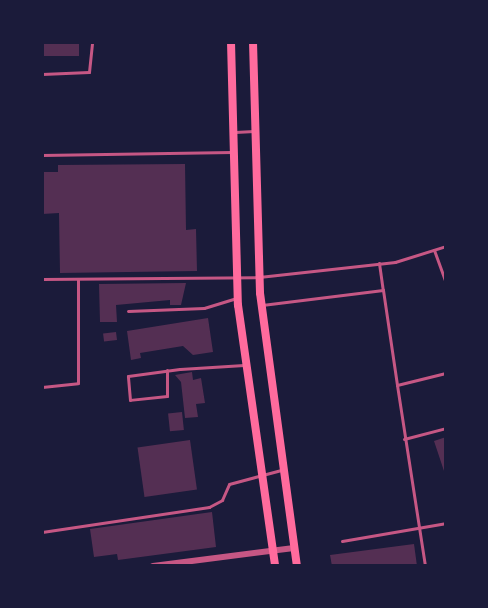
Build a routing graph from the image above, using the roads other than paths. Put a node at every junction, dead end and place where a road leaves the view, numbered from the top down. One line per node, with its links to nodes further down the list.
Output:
1 (92, 42): 4 (lane)
2 (231, 42): 6 (main road)
3 (253, 42): 5 (main road)
4 (42, 74)
5 (254, 131): 6 (lane); 12 (main road)
6 (232, 132): 7 (main road)
7 (232, 152): 8 (lane); 13 (main road)
8 (42, 155)
9 (446, 246): 10 (lane)
10 (434, 250): 11 (lane); 16 (lane)
11 (379, 263): 12 (lane); 17 (lane)
12 (259, 277): 13 (lane); 19 (main road)
13 (236, 278): 15 (lane); 18 (main road)
14 (42, 279): 15 (lane)
15 (78, 279): 25 (lane)
16 (446, 283)
17 (383, 290): 19 (lane); 24 (lane)
18 (238, 297): 20 (lane); 21 (main road)
19 (261, 306): 28 (main road)
20 (128, 311)
21 (246, 365): 22 (lane); 29 (main road)
22 (167, 370): 22 (lane)
23 (446, 373): 24 (lane)
24 (397, 385): 27 (lane)
25 (42, 387)
26 (446, 428): 27 (lane)
27 (404, 439): 32 (lane)
28 (283, 470): 29 (lane); 34 (main road)
29 (261, 473): 31 (lane); 35 (main road)
30 (446, 523): 32 (lane)
31 (42, 532)
32 (418, 532): 33 (lane); 39 (lane)
33 (342, 541)
34 (294, 548): 35 (street); 38 (main road)
35 (273, 550): 36 (street); 37 (main road)
36 (153, 566)
37 (275, 566)
38 (297, 566)
39 (425, 566)

